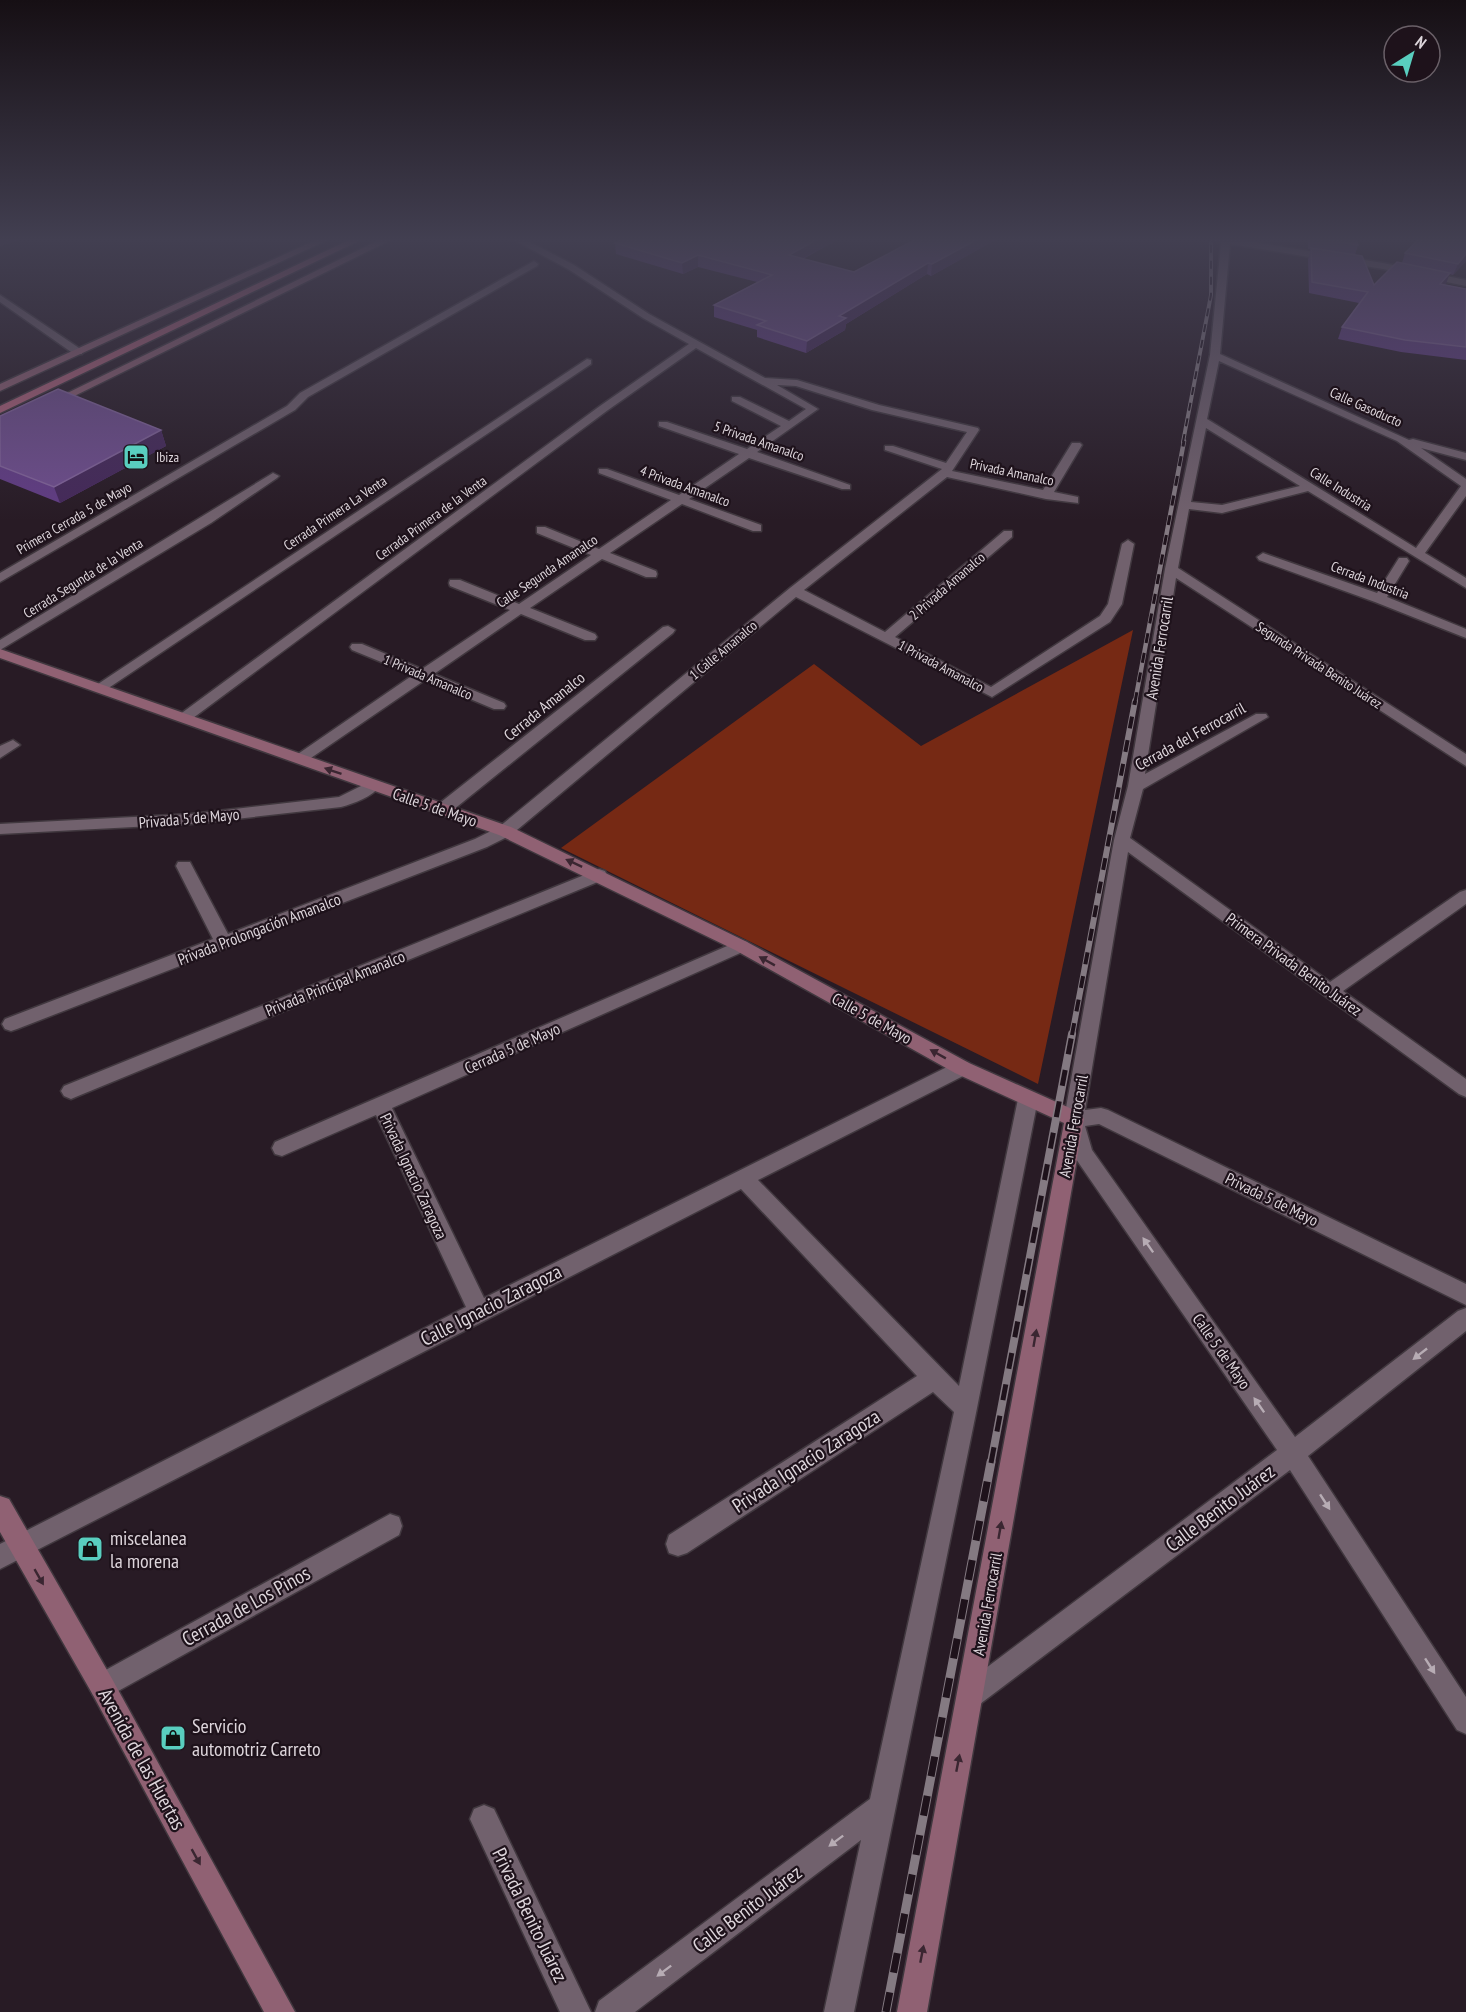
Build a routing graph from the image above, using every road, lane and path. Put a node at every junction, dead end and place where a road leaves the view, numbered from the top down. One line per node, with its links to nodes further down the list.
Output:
1 (50, 333): 9 (street)
2 (120, 333): 9 (street)
3 (162, 333): 16 (main road)
4 (196, 333): 15 (street)
5 (413, 333): 45 (street, Primera Cerrada 5 de Mayo)
6 (678, 333): 8 (street)
7 (1216, 333): 10 (street, Avenida Ferrocarril)
8 (697, 343): 12 (street); 62 (street, Cerrada Primera de la Venta)
9 (78, 352): 13 (street)
10 (1215, 355): 17 (street, Avenida Ferrocarril); 20 (street, Calle Gasoducto)
11 (588, 362): 59 (street, Cerrada Primera La Venta)
12 (764, 381): 19 (street, Calle Segunda Amanalco); 25 (street, 1 Calle Amanalco)
13 (0, 388)
14 (736, 399): 19 (street)
15 (40, 409)
16 (0, 410)
17 (1201, 420): 30 (street, Calle Industria); 34 (street, Avenida Ferrocarril)
18 (663, 424): 23 (street, 5 Privada Amanalco)
19 (789, 425): 23 (street, Calle Segunda Amanalco)
20 (1401, 439): 24 (street); 28 (street, Calle Gasoducto)
21 (1076, 445): 31 (street)
22 (889, 448): 25 (street, Privada Amanalco)
23 (748, 453): 29 (street, 5 Privada Amanalco); 33 (street, Calle Segunda Amanalco)
24 (1466, 457)
25 (946, 470): 31 (street, Privada Amanalco); 48 (street, 1 Calle Amanalco)
26 (603, 471): 33 (street, 4 Privada Amanalco)
27 (273, 476): 55 (street, Cerrada Segunda de la Venta)
28 (1466, 486): 40 (street)
29 (846, 487)
30 (1310, 487): 34 (street); 40 (street, Calle Industria)
31 (1047, 495): 32 (street, Privada Amanalco)
32 (1074, 500)
33 (680, 501): 35 (street, 4 Privada Amanalco); 39 (street, Calle Segunda Amanalco)
34 (1184, 505): 43 (street, Avenida Ferrocarril)
35 (756, 528)
36 (541, 530): 39 (street)
37 (1008, 534): 54 (street, 2 Privada Amanalco)
38 (1128, 544): 54 (street, 1 Privada Amanalco)
39 (600, 553): 44 (street); 50 (street, Calle Segunda Amanalco)
40 (1418, 554): 47 (street, Calle Industria)
41 (1263, 557): 49 (street, Cerrada Industria)
42 (1403, 561): 49 (street)
43 (1171, 569): 64 (street, Segunda Privada Benito Juárez); 66 (street, Avenida Ferrocarril)
44 (651, 574)
45 (0, 578)
46 (455, 583): 50 (street)
47 (1466, 584)
48 (795, 591): 54 (street, 1 Privada Amanalco); 69 (street, 1 Calle Amanalco)
49 (1380, 599): 52 (street, Cerrada Industria)
50 (519, 608): 53 (street); 58 (street, Calle Segunda Amanalco)
51 (668, 630): 67 (street, Cerrada Amanalco)
52 (1466, 634)
53 (590, 637)
54 (887, 637)
55 (0, 646)
56 (357, 647): 58 (street, 1 Privada Amanalco)
57 (0, 653): 59 (street, Calle 5 de Mayo)
58 (424, 674): 60 (street, 1 Privada Amanalco); 63 (street, Calle Segunda Amanalco)
59 (99, 688): 62 (street, Calle 5 de Mayo)
60 (499, 706)
61 (1261, 717): 66 (street, Cerrada del Ferrocarril)
62 (184, 718): 63 (street, Calle 5 de Mayo)
63 (300, 759): 65 (street, Calle 5 de Mayo, one-way to 63)
64 (1466, 761)
65 (373, 785): 67 (street, Calle 5 de Mayo); 68 (street, Privada 5 de Mayo)
66 (1136, 786): 70 (street, Avenida Ferrocarril)
67 (442, 810): 69 (street, Calle 5 de Mayo)
68 (0, 829)
69 (505, 831): 72 (street, Calle 5 de Mayo, one-way to 69); 74 (street, Privada Prolongación Amanalco)
70 (1122, 840): 76 (street, Primera Privada Benito Juárez); 83 (street, Avenida Ferrocarril)
71 (184, 866): 74 (street)
72 (599, 875): 75 (street, Calle 5 de Mayo); 80 (street, Privada Principal Amanalco)
73 (1466, 896): 76 (street)
74 (224, 943): 77 (street, Privada Prolongación Amanalco)
75 (741, 946): 78 (street, Calle 5 de Mayo, one-way to 75); 82 (street, Cerrada 5 de Mayo)
76 (1330, 991): 79 (street, Primera Privada Benito Juárez)
77 (11, 1024)
78 (962, 1068): 81 (street, Calle 5 de Mayo); 85 (street, Calle Ignacio Zaragoza)
79 (1466, 1089)
80 (71, 1091)
81 (1028, 1099): 83 (street, Calle 5 de Mayo); 90 (street)
82 (381, 1106): 84 (street, Cerrada 5 de Mayo); 87 (street, Privada Ignacio Zaragoza)
83 (1074, 1119): 86 (street, Privada 5 de Mayo); 91 (street, Calle 5 de Mayo, one-way to 83); 97 (street, Avenida Ferrocarril, one-way to 83)
84 (282, 1148)
85 (744, 1179): 87 (street, Calle Ignacio Zaragoza); 89 (street)
86 (1466, 1295)
87 (479, 1311): 95 (street, Calle Ignacio Zaragoza)
88 (1466, 1318): 91 (street, Calle Benito Juárez, one-way to 91)
89 (934, 1378): 90 (street); 94 (street, Privada Ignacio Zaragoza)
90 (966, 1408): 99 (street)
91 (1293, 1453): 97 (street, Calle Benito Juárez); 98 (street, Calle 5 de Mayo, one-way to 98)
92 (0, 1508): 95 (street, Avenida de las Huertas)
93 (390, 1526): 96 (street, Cerrada de Los Pinos)
94 (678, 1544)
95 (10, 1552): 96 (street, Avenida de las Huertas, one-way to 96)
96 (102, 1686): 101 (street, Avenida de las Huertas, one-way to 101)
97 (971, 1695): 105 (street, Avenida Ferrocarril, one-way to 97)
98 (1466, 1721)
99 (883, 1806): 103 (street, Calle Benito Juárez, one-way to 103); 104 (street)
100 (484, 1819): 102 (street, Privada Benito Juárez)
101 (280, 2012)
102 (576, 2012)
103 (610, 2012)
104 (839, 2012)
105 (912, 2012)

